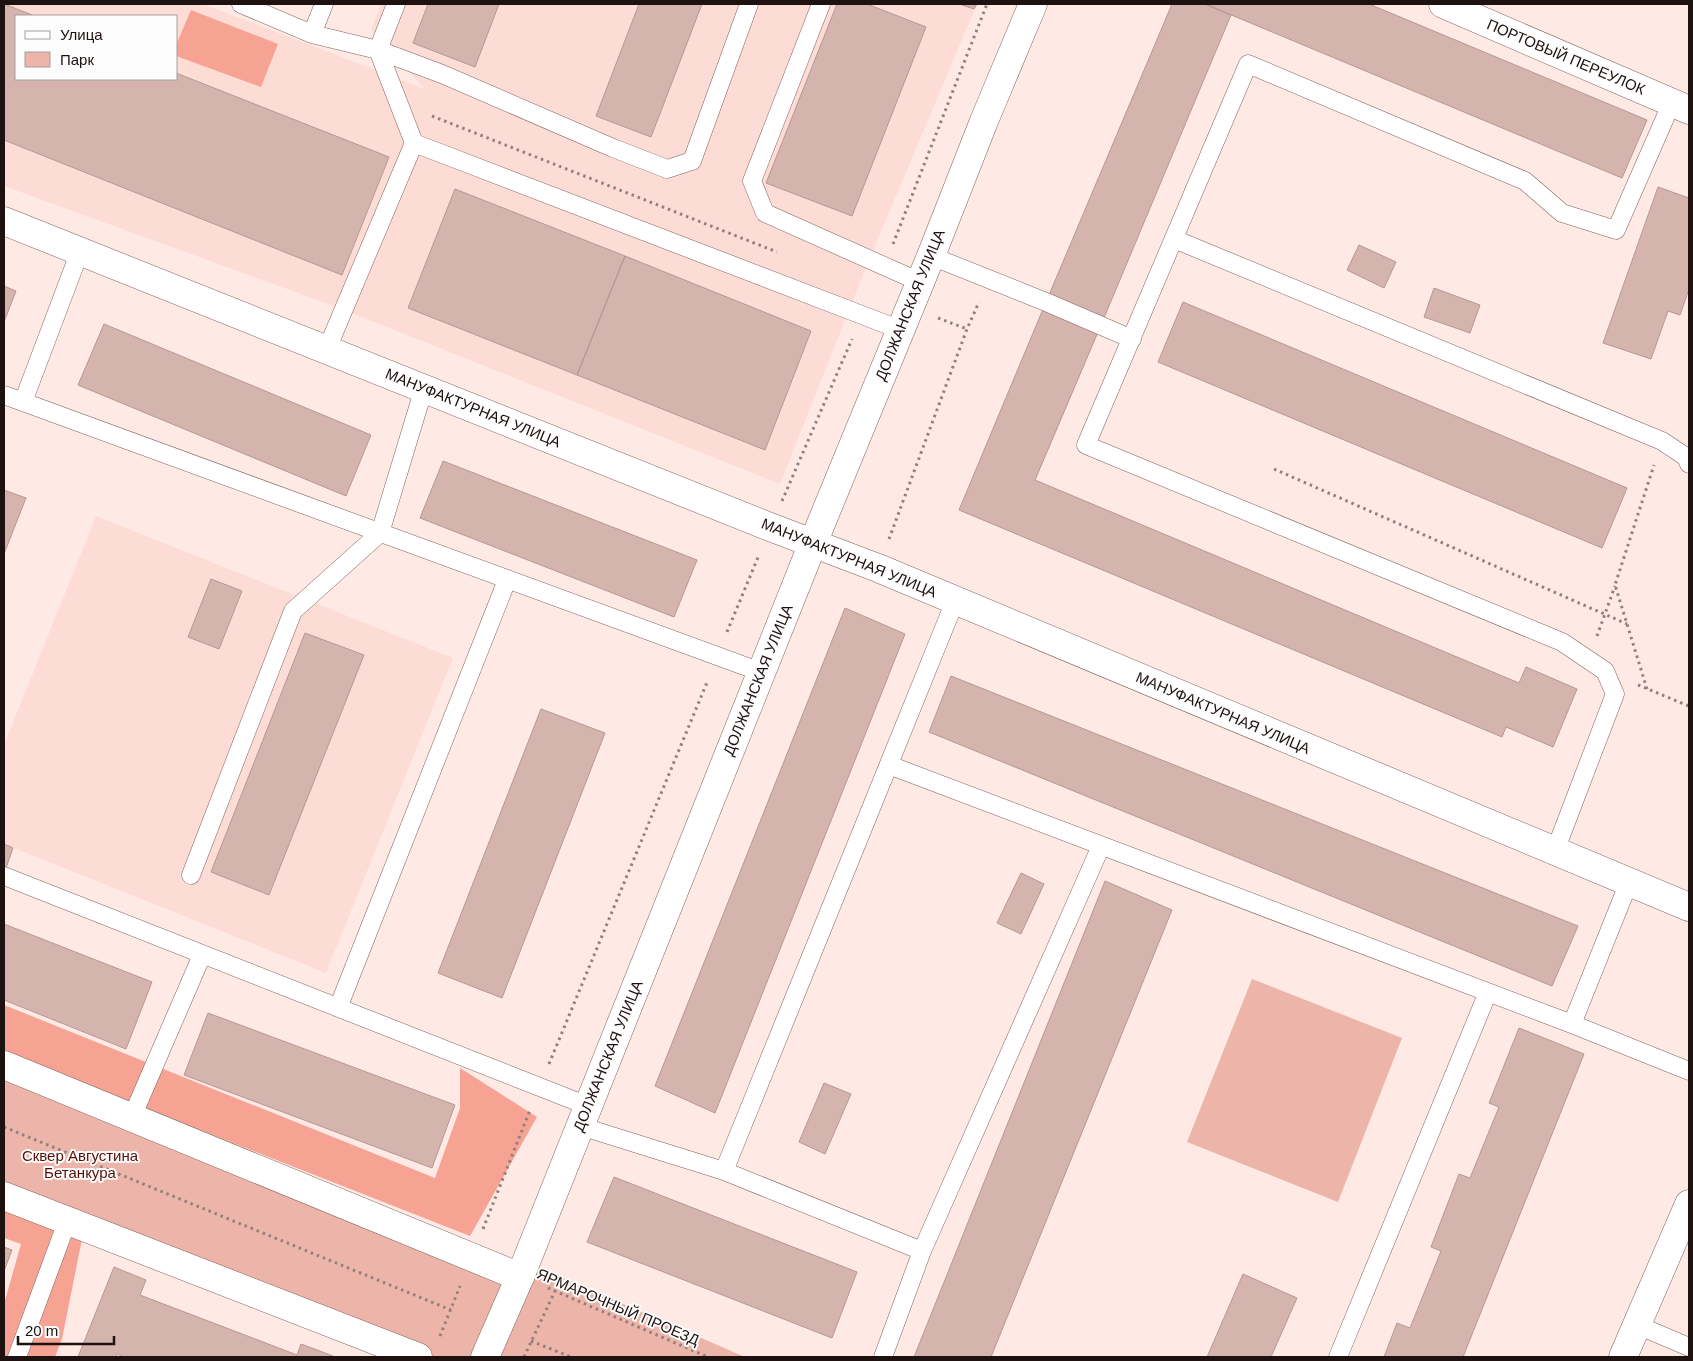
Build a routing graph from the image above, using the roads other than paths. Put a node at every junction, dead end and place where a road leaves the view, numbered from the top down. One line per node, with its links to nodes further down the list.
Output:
1 (241, 4): 8 (lane)
2 (324, 4): 8 (lane)
3 (396, 4): 9 (lane)
4 (749, 4): 9 (lane)
5 (821, 4): 16 (lane)
6 (1033, 4): 15 (street, ДОЛЖАНСКАЯ УЛИЦА)
7 (1443, 4): 10 (street, ПОРТОВЫЙ ПЕРЕУЛОК)
8 (312, 34): 9 (lane)
9 (378, 50): 11 (lane)
10 (1680, 106): 13 (lane)
11 (414, 143): 16 (lane); 18 (lane)
12 (4, 221): 14 (street, МАНУФАКТУРНАЯ УЛИЦА)
13 (1174, 239): 17 (lane); 22 (lane)
14 (80, 251): 18 (street, МАНУФАКТУРНАЯ УЛИЦА); 21 (lane)
15 (931, 256): 16 (street, ДОЛЖАНСКАЯ УЛИЦА); 17 (lane)
16 (910, 306): 24 (street, ДОЛЖАНСКАЯ УЛИЦА)
17 (1132, 339): 30 (lane)
18 (327, 350): 19 (street, МАНУФАКТУРНАЯ УЛИЦА)
19 (424, 388): 23 (lane); 24 (street, МАНУФАКТУРНАЯ УЛИЦА)
20 (4, 395): 21 (lane)
21 (23, 402): 23 (lane)
22 (1689, 464)
23 (380, 533): 25 (lane); 31 (lane)
24 (813, 543): 26 (street, МАНУФАКТУРНАЯ УЛИЦА); 27 (street, ДОЛЖАНСКАЯ УЛИЦА)
25 (507, 580): 27 (lane); 37 (lane)
26 (955, 601): 28 (lane); 30 (street, МАНУФАКТУРНАЯ УЛИЦА)
27 (761, 672): 41 (street, ДОЛЖАНСКАЯ УЛИЦА)
28 (889, 765): 29 (lane); 43 (lane)
29 (1101, 846): 36 (lane); 47 (lane)
30 (1555, 851): 33 (street, МАНУФАКТУРНАЯ УЛИЦА)
31 (191, 875)
32 (4, 876): 35 (lane)
33 (1630, 882): 34 (street, МАНУФАКТУРНАЯ УЛИЦА); 38 (lane)
34 (1689, 907)
35 (202, 955): 37 (lane); 42 (lane)
36 (1488, 992): 38 (lane); 55 (lane)
37 (338, 1008): 41 (lane)
38 (1572, 1024): 40 (lane)
39 (4, 1065): 42 (street)
40 (1689, 1071)
41 (584, 1116): 43 (lane); 48 (street, ДОЛЖАНСКАЯ УЛИЦА)
42 (132, 1117): 48 (street)
43 (724, 1171): 47 (lane)
44 (4, 1196): 46 (street)
45 (1689, 1204): 49 (street)
46 (67, 1222): 51 (lane); 52 (street)
47 (922, 1251): 54 (lane)
48 (520, 1276): 53 (street, ДОЛЖАНСКАЯ УЛИЦА)
49 (1637, 1325): 50 (lane); 56 (street)
50 (1689, 1347)
51 (17, 1357)
52 (418, 1357)
53 (484, 1357)
54 (883, 1357)
55 (1338, 1357)
56 (1623, 1357)

